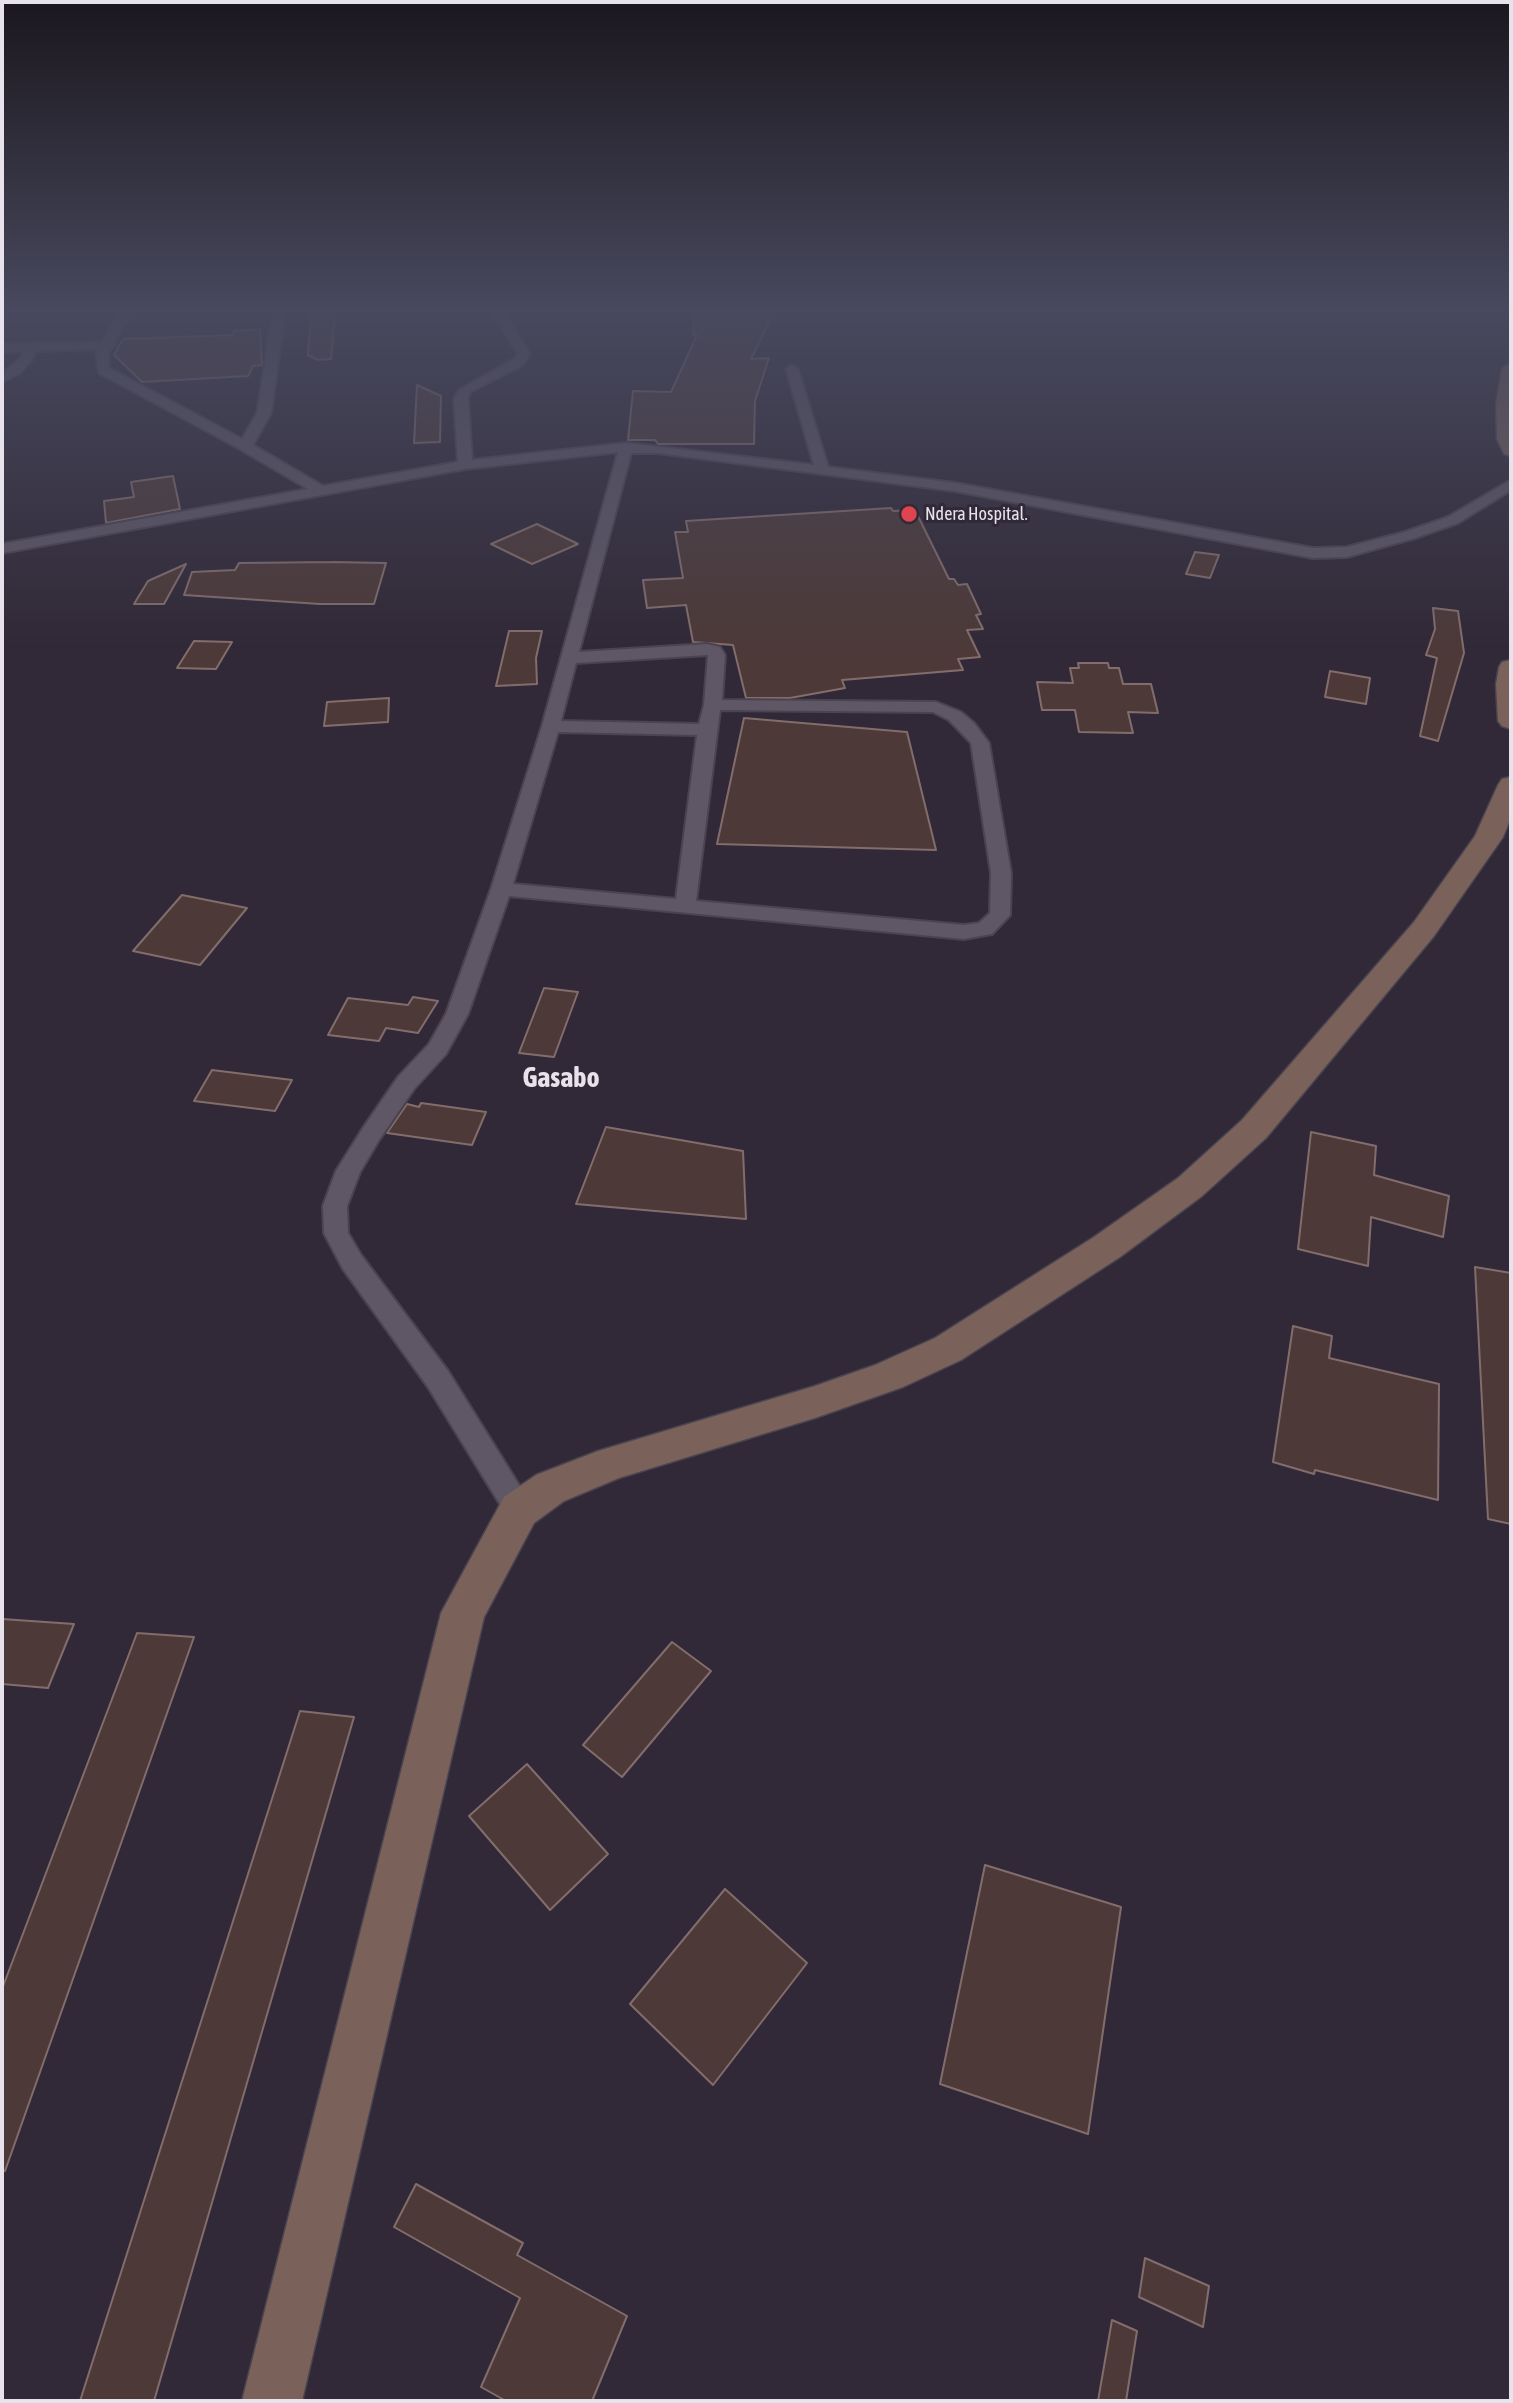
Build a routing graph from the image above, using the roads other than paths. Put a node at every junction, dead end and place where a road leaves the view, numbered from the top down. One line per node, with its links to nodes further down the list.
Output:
1 (204, 424): 6 (street)
2 (258, 424): 6 (street)
3 (462, 424): 9 (street)
4 (809, 424): 10 (street)
5 (1506, 424): 8 (main road)
6 (245, 446): 12 (street)
7 (626, 447): 9 (street); 10 (street); 14 (street)
8 (1511, 450)
9 (465, 465): 12 (street)
10 (822, 469): 11 (street)
11 (1511, 484)
12 (321, 491): 13 (street)
13 (2, 549)
14 (570, 658): 16 (street); 18 (street)
15 (1511, 667): 17 (main road)
16 (713, 705): 19 (street); 22 (street)
17 (1511, 721)
18 (551, 726): 19 (street); 21 (street)
19 (707, 730): 22 (street)
20 (1511, 785): 23 (main road)
21 (501, 889): 22 (street); 23 (street)
22 (685, 906)
23 (519, 1510): 24 (main road)
24 (272, 2401)

